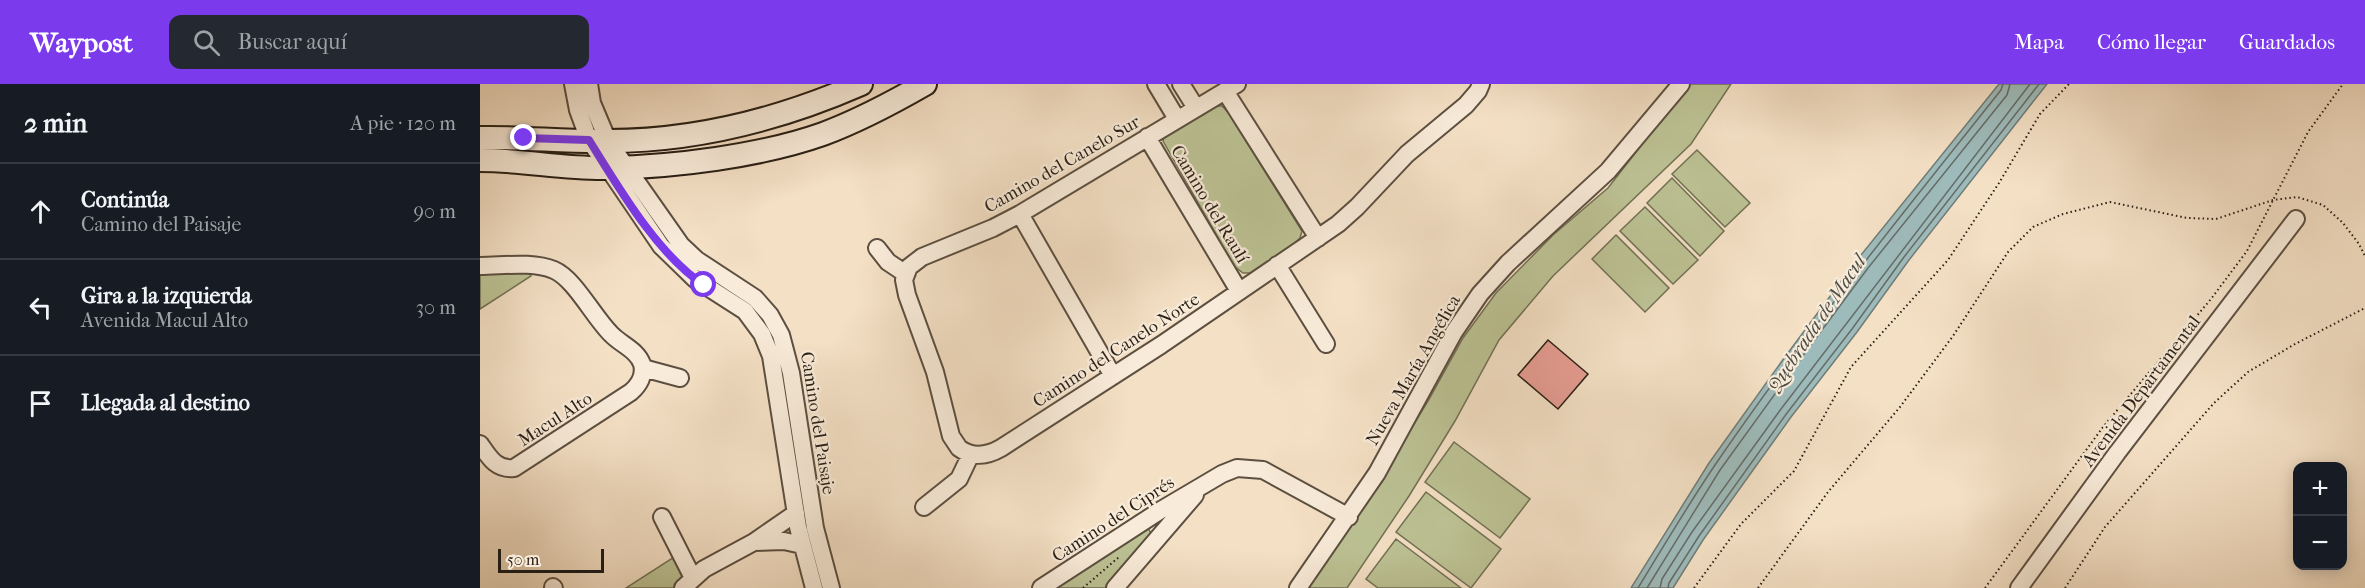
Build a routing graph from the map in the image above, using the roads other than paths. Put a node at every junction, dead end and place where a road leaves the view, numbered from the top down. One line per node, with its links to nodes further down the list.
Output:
1 (573, 84): 14 (street, Camino del Paisaje)
2 (589, 84): 14 (street, Camino del Paisaje)
3 (861, 84): 14 (street)
4 (925, 84): 16 (street)
5 (1156, 84): 11 (street)
6 (1181, 84): 10 (street)
7 (1481, 84): 19 (street, Camino del Canelo Norte)
8 (1681, 84): 35 (street, Nueva María Angélica)
9 (1231, 88): 10 (street, Camino del Canelo Sur); 19 (street)
10 (1196, 108): 11 (street, Camino del Canelo Sur)
11 (1177, 119): 12 (street, Camino del Canelo Sur)
12 (1147, 136): 17 (street, Camino del Canelo Sur); 24 (street, Camino del Raulí)
13 (480, 138): 14 (street)
14 (599, 141): 16 (street, Camino del Paisaje)
15 (480, 160): 16 (street)
16 (616, 168): 33 (street, Camino del Paisaje); 40 (street, Camino del Paisaje)
17 (1020, 214): 23 (street, Camino del Canelo Sur); 27 (street)
18 (2296, 219): 44 (street, Avenida Departamental)
19 (1318, 238): 21 (street, Camino del Canelo Norte)
20 (877, 248): 23 (street)
21 (1277, 265): 24 (street, Camino del Canelo Norte); 25 (street)
22 (480, 266): 26 (street)
23 (906, 274): 30 (street)
24 (1239, 291): 27 (street, Camino del Canelo Norte)
25 (1326, 344)
26 (643, 368): 28 (street); 29 (street, Macul Alto)
27 (1113, 376): 30 (street, Camino del Canelo Norte)
28 (681, 378)
29 (480, 444)
30 (972, 454): 32 (street)
31 (1206, 483): 35 (street, Camino del Ciprés); 41 (street, Camino del Ciprés); 42 (street, Camino del Ciprés)
32 (924, 507)
33 (796, 513): 36 (street); 37 (street, Camino del Paisaje)
34 (662, 517): 38 (street)
35 (1348, 517): 43 (street, Nueva María Angélica)
36 (754, 542): 37 (street); 38 (street)
37 (802, 545): 39 (street, Camino del Paisaje)
38 (688, 583)
39 (814, 588)
40 (831, 588)
41 (1041, 588)
42 (1115, 588)
43 (1298, 588)
44 (2019, 588)

